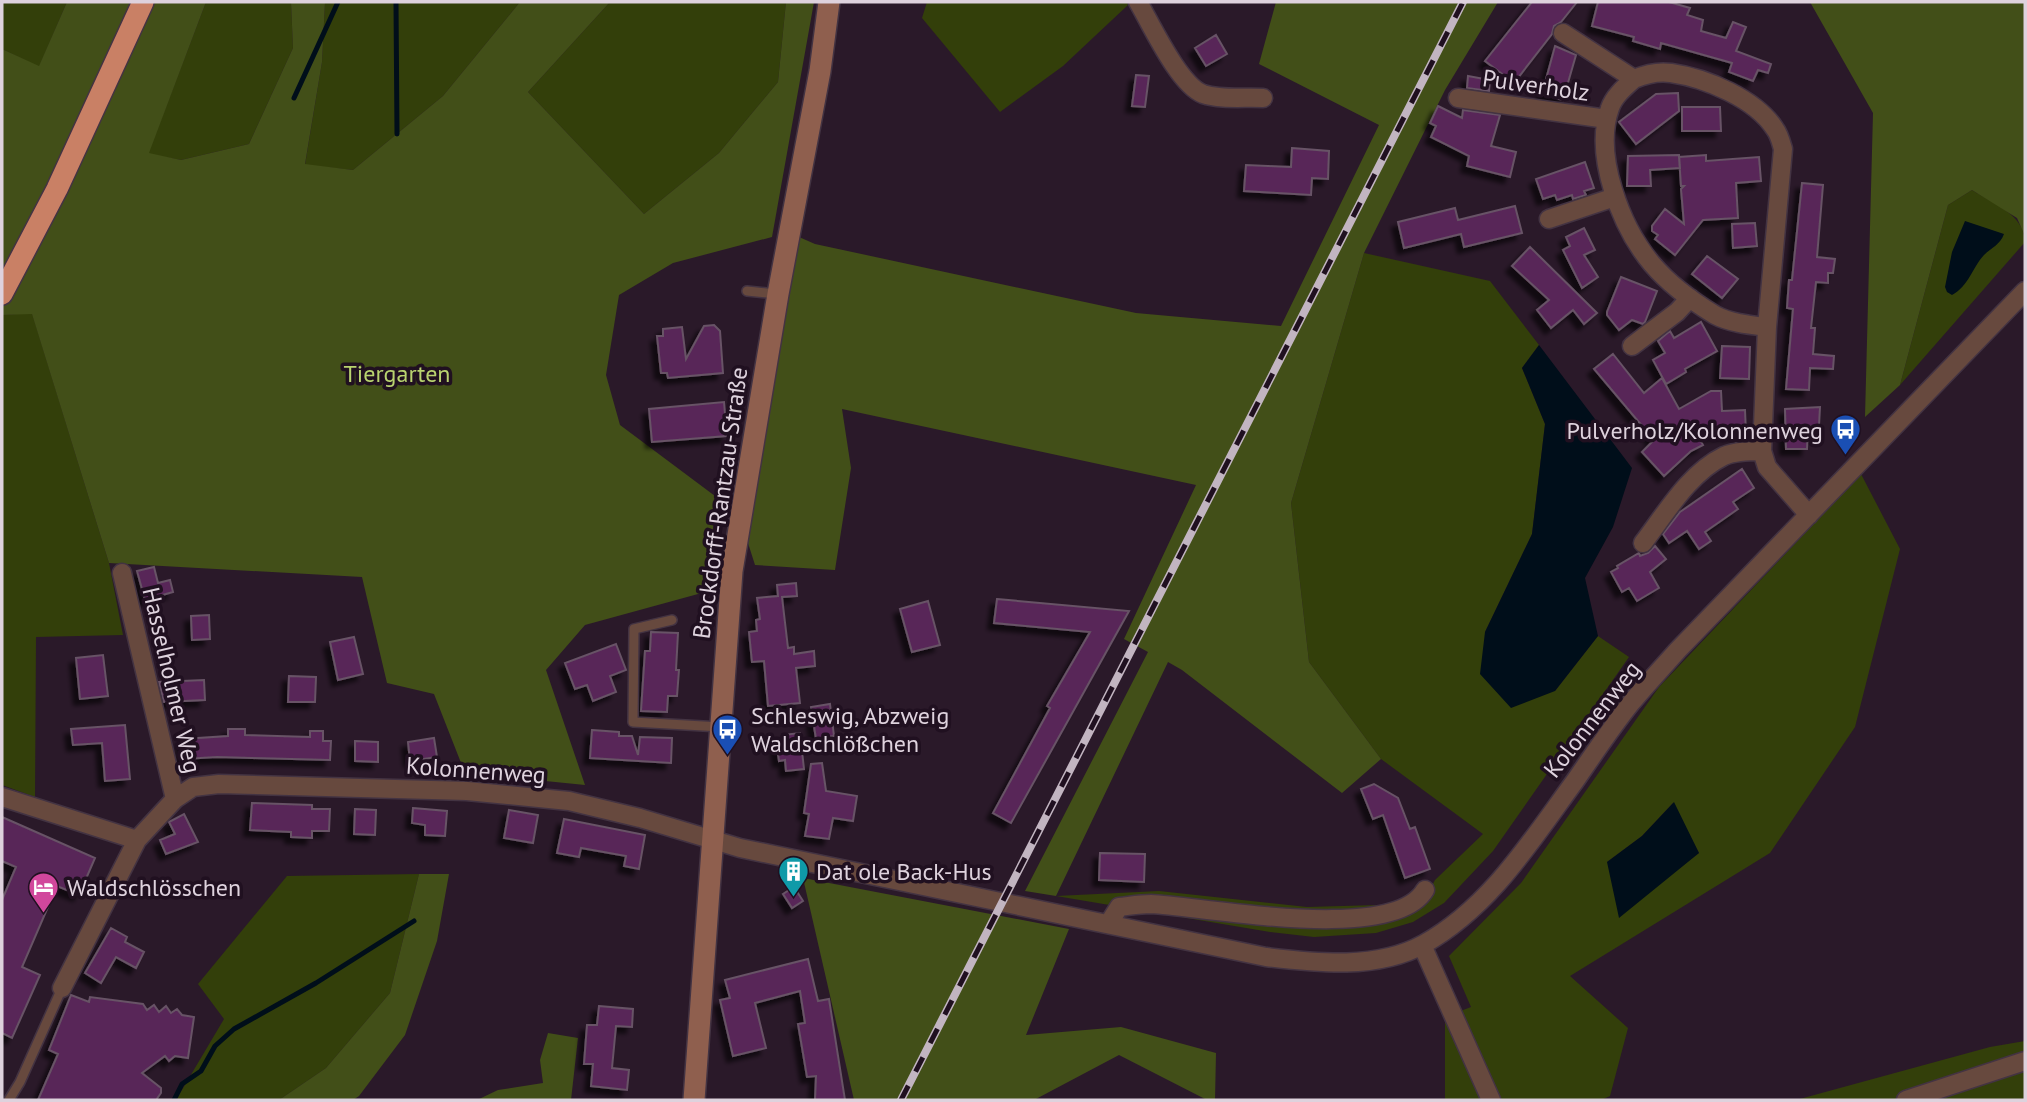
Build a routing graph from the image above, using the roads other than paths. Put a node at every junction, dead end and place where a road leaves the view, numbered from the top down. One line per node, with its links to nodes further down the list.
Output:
1 (134, 2): 12 (highway)
2 (143, 2): 15 (highway)
3 (829, 2): 16 (street, Brockdorff-Rantzau-Straße)
4 (1138, 2): 7 (street)
5 (1563, 33): 6 (street)
6 (1634, 79): 9 (street); 18 (street)
7 (1263, 98)
8 (1458, 98): 9 (street, Pulverholz)
9 (1607, 119): 10 (street)
10 (1615, 197): 11 (street); 17 (street)
11 (1549, 219)
12 (2, 276)
13 (747, 291): 16 (lane)
14 (2025, 291): 21 (street, Kolonnenweg)
15 (2, 294)
16 (778, 294): 25 (street, Brockdorff-Rantzau-Straße)
17 (1690, 298): 18 (street); 19 (street)
18 (1767, 327): 20 (street)
19 (1632, 346)
20 (1762, 451): 21 (street); 22 (street)
21 (1809, 515): 32 (street, Kolonnenweg)
22 (1643, 543)
23 (122, 573): 27 (street, Hasselholmer Weg)
24 (672, 620): 25 (lane)
25 (721, 727): 28 (street, Brockdorff-Rantzau-Straße)
26 (2, 797): 29 (street)
27 (175, 799): 28 (street, Kolonnenweg); 29 (street, Kolonnenweg)
28 (712, 838): 31 (street, Kolonnenweg); 36 (street, Brockdorff-Rantzau-Straße)
29 (137, 840): 33 (street, Kolonnenweg)
30 (1424, 890): 31 (street)
31 (1109, 923): 32 (street, Kolonnenweg)
32 (1422, 945): 37 (street)
33 (62, 988): 35 (lane, Kolonnenweg)
34 (2025, 1061): 38 (street)
35 (9, 1100)
36 (694, 1100)
37 (1491, 1100)
38 (1906, 1100)

